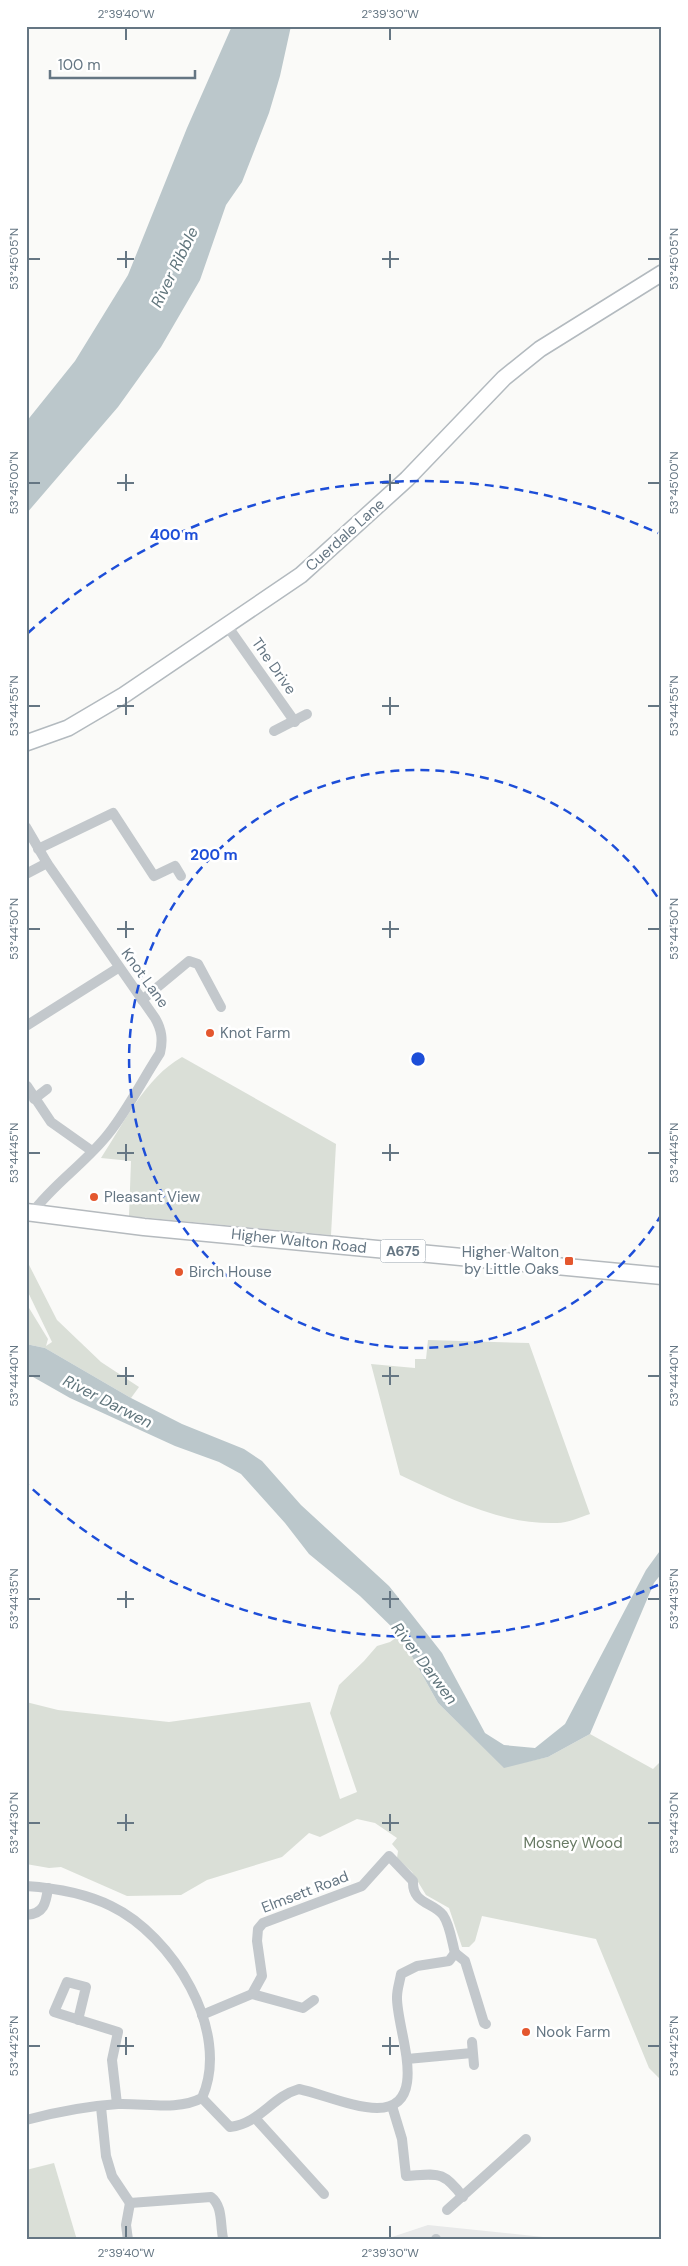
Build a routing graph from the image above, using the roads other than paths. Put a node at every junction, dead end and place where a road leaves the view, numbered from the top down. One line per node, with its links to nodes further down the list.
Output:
1 (662, 273): 2 (main road, Cuerdale Lane)
2 (228, 627): 4 (street, The Drive); 6 (main road, Cuerdale Lane)
3 (307, 714): 4 (street)
4 (295, 722): 5 (street)
5 (274, 731)
6 (26, 743)
7 (26, 827): 8 (street, Knot Lane)
8 (38, 849): 9 (street, Knot Lane); 11 (street)
9 (47, 863): 10 (street); 12 (street, Knot Lane)
10 (26, 874)
11 (181, 876)
12 (118, 968): 13 (street, Knot Lane); 15 (street)
13 (142, 1000): 14 (street); 19 (street, Knot Lane)
14 (221, 1008)
15 (26, 1026)
16 (27, 1086): 18 (street)
17 (47, 1088): 18 (street)
18 (34, 1099): 19 (street)
19 (92, 1151): 20 (street, Knot Lane)
20 (29, 1213): 21 (main road, Higher Walton Road / A675)
21 (662, 1276)
22 (26, 1886): 23 (street)
23 (48, 1888): 24 (street); 28 (street)
24 (26, 1915)
25 (455, 1953): 26 (street, Elmsett Road); 30 (street); 33 (street)
26 (252, 1994): 27 (street); 28 (street)
27 (314, 2000)
28 (202, 2015): 35 (street)
29 (78, 2020): 36 (street)
30 (486, 2024)
31 (472, 2042): 32 (street)
32 (472, 2054): 33 (street); 34 (street)
33 (407, 2059): 38 (street)
34 (474, 2065)
35 (202, 2098): 36 (street); 39 (street)
36 (117, 2104): 37 (street)
37 (101, 2106): 40 (street); 44 (street)
38 (392, 2106): 39 (street); 43 (street)
39 (256, 2119): 42 (street)
40 (26, 2120)
41 (526, 2139): 43 (street)
42 (324, 2194)
43 (463, 2197): 45 (street)
44 (130, 2202): 46 (street); 47 (street)
45 (447, 2210)
46 (222, 2238)
47 (128, 2240)

